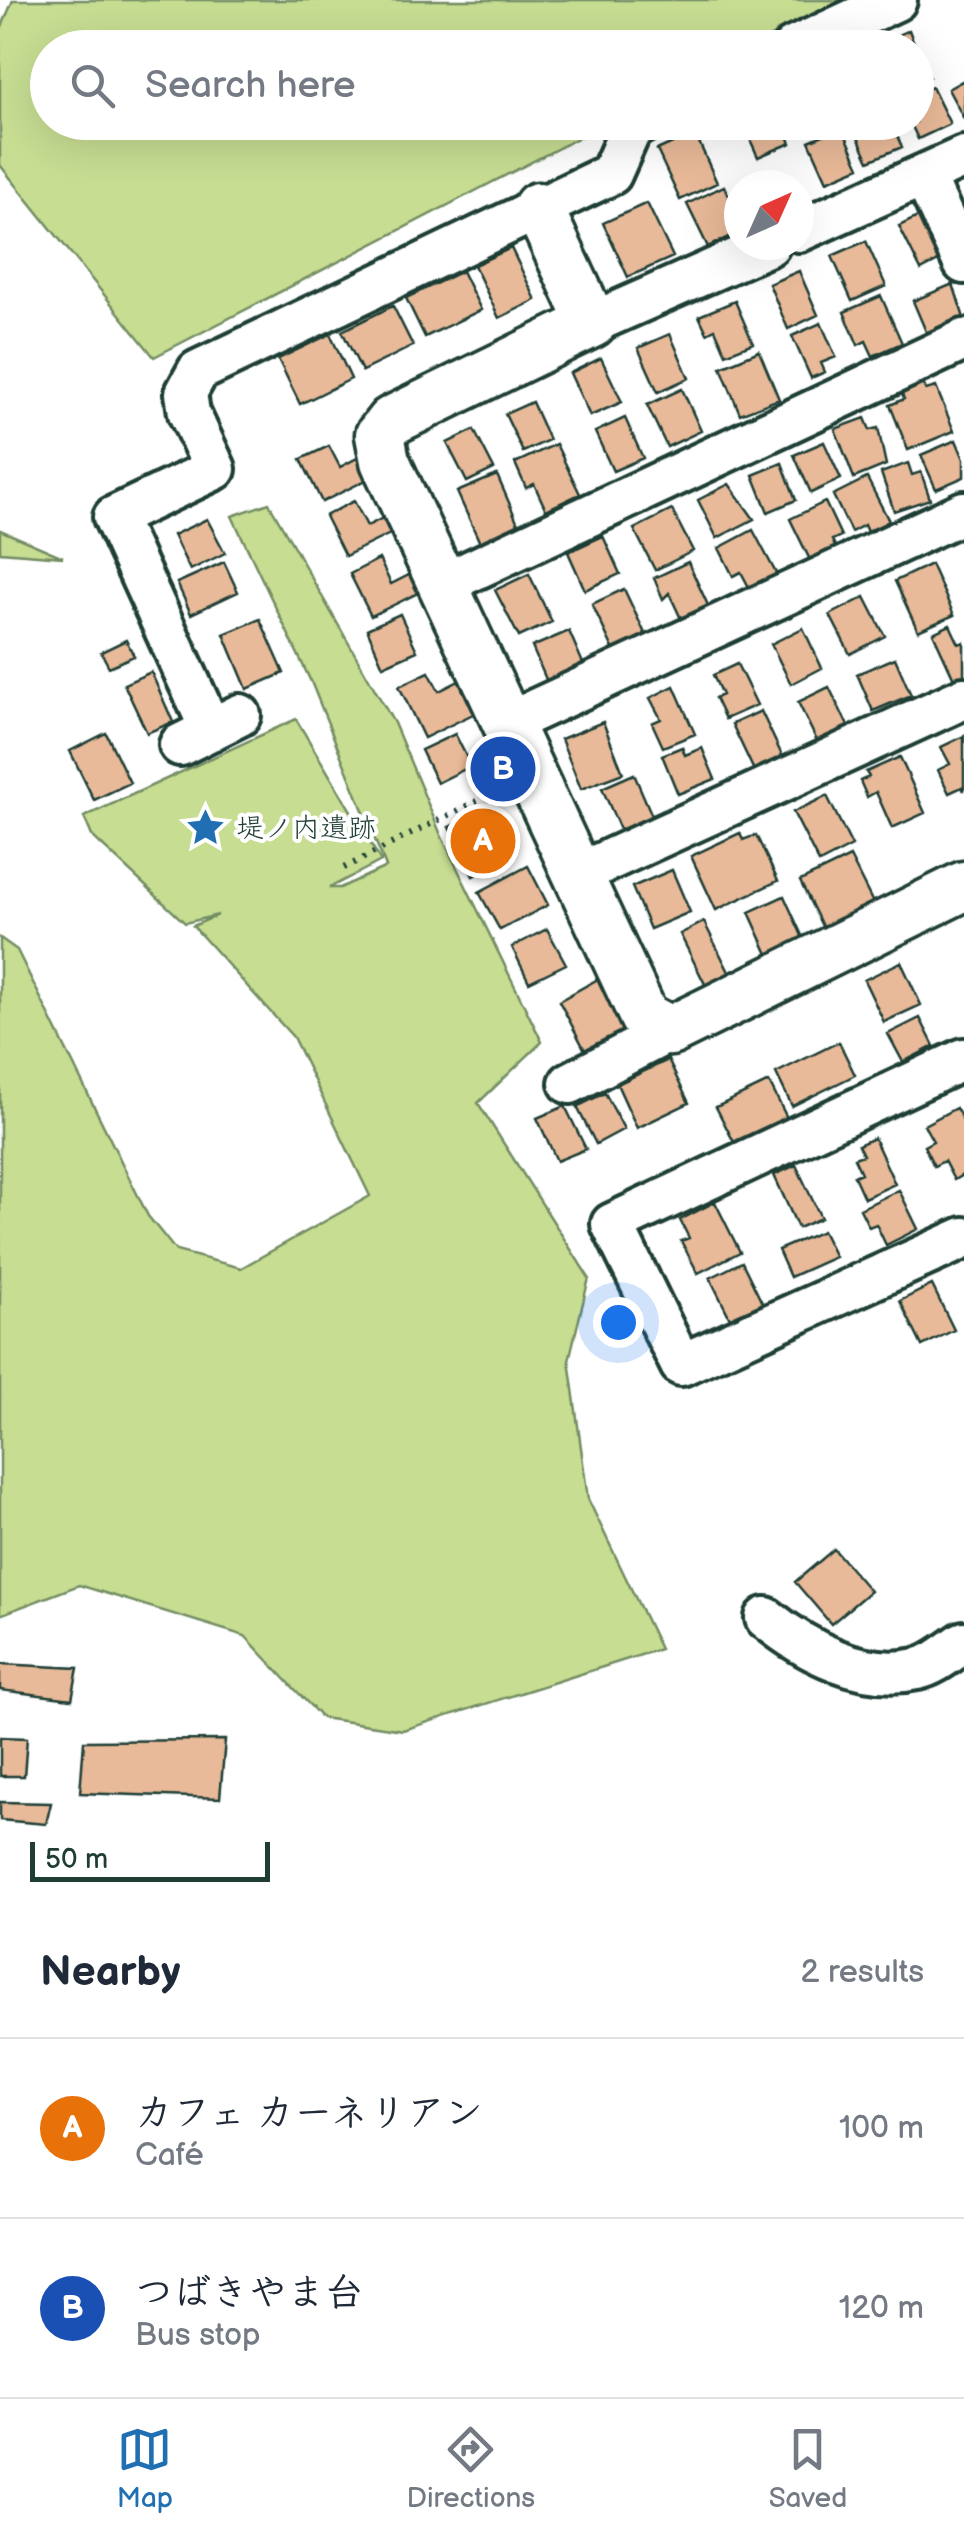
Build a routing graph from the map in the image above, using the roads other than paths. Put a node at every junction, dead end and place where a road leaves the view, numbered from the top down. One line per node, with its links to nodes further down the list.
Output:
1 (896, 0): 2 (street)
2 (832, 30)
3 (626, 140): 6 (street)
4 (964, 157): 5 (street)
5 (924, 176): 7 (street); 9 (street)
6 (538, 207): 10 (street); 16 (street)
7 (814, 225)
8 (734, 260): 10 (street)
9 (964, 263)
10 (592, 323): 13 (street)
11 (964, 340): 13 (street)
12 (964, 512): 15 (street)
13 (443, 584): 15 (street)
14 (964, 698): 17 (street)
15 (507, 723): 17 (street)
16 (210, 730)
17 (576, 874): 19 (street)
18 (964, 886): 19 (street)
19 (670, 1031): 21 (street)
20 (962, 1067): 22 (street)
21 (570, 1083)
22 (964, 1238)
23 (766, 1618): 24 (street)
24 (964, 1642)

